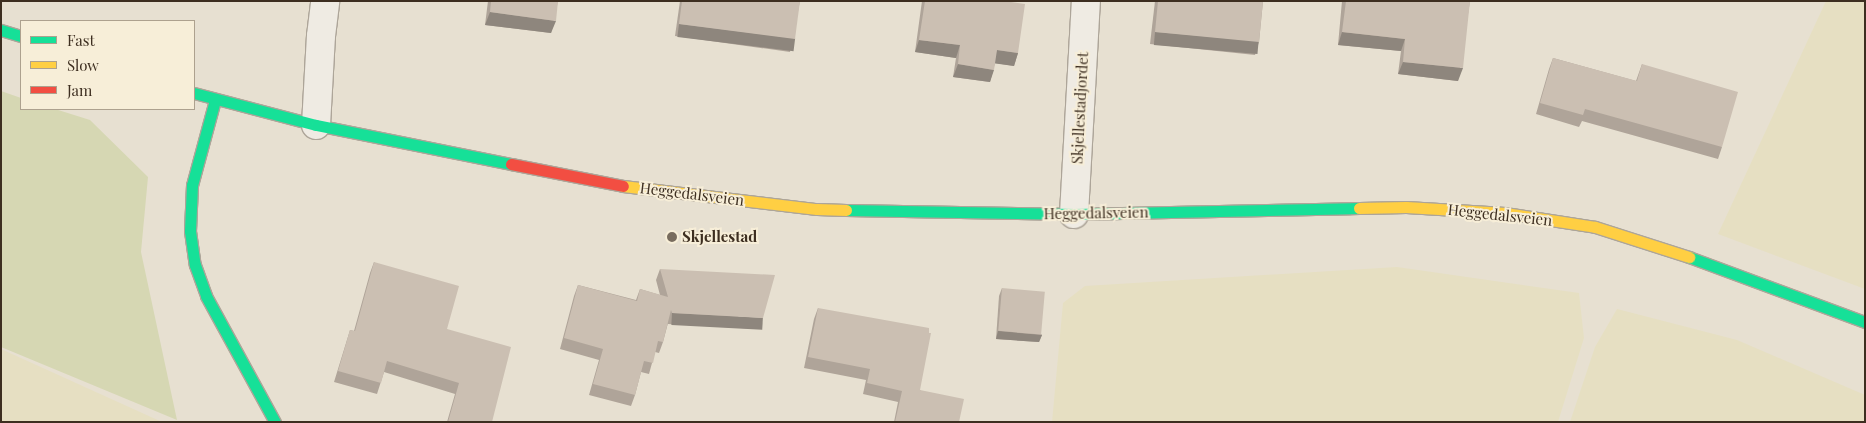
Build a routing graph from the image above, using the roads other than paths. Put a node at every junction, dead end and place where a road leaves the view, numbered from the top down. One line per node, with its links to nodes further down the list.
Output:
1 (325, 1): 7 (street)
2 (1086, 1): 8 (street, Skjellestadjordet)
3 (1, 30): 4 (main road)
4 (20, 36)
5 (195, 93): 6 (main road, Heggedalsveien)
6 (215, 100): 7 (main road, Heggedalsveien); 10 (main road)
7 (316, 125): 8 (main road, Heggedalsveien)
8 (1074, 214): 9 (main road, Heggedalsveien)
9 (1865, 322)
10 (275, 422)

